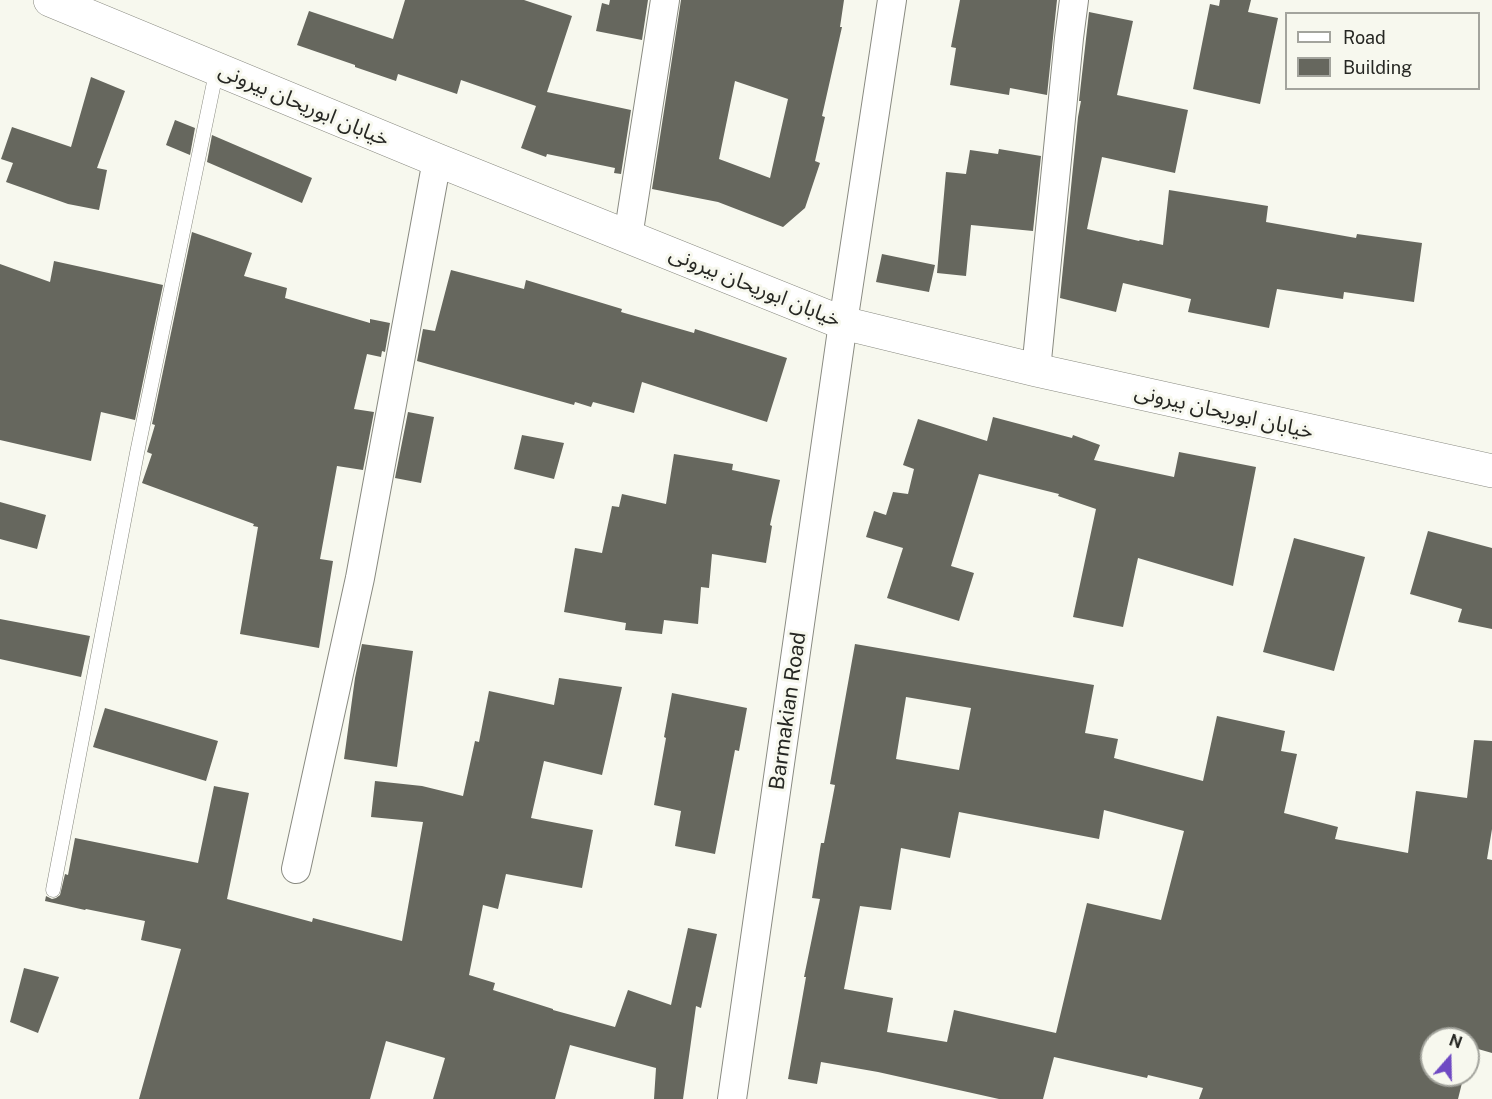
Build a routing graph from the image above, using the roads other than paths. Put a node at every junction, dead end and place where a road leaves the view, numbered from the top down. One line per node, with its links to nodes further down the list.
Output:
1 (50, 0): 5 (street, خیابان ابوریحان بیرونی)
2 (665, 0): 7 (street)
3 (892, 0): 8 (street, Barmakian Road)
4 (1074, 0): 9 (street)
5 (217, 68): 6 (street, خیابان ابوریحان بیرونی); 12 (lane)
6 (437, 160): 7 (street, خیابان ابوریحان بیرونی); 11 (street)
7 (628, 237): 8 (street, خیابان ابوریحان بیرونی)
8 (843, 323): 9 (street, خیابان ابوریحان بیرونی); 13 (street, Barmakian Road)
9 (1036, 370): 10 (street, خیابان ابوریحان بیرونی)
10 (1492, 471)
11 (296, 869)
12 (53, 890)
13 (732, 1099)

